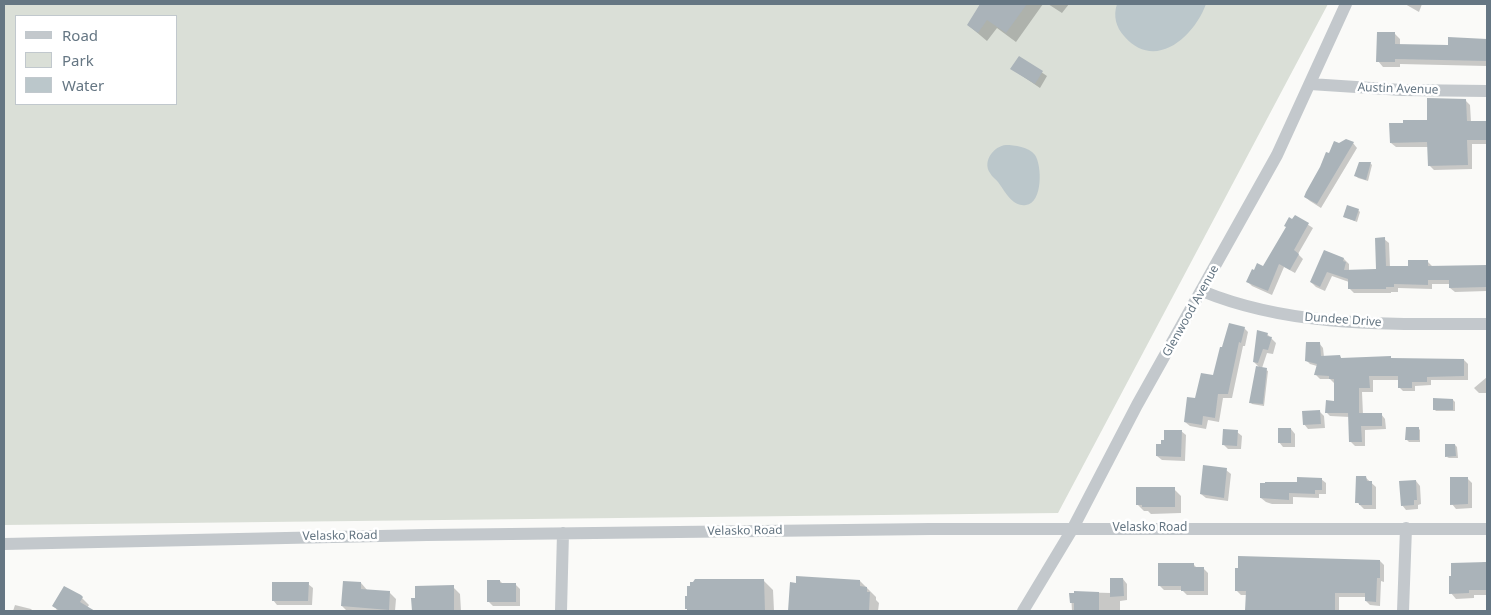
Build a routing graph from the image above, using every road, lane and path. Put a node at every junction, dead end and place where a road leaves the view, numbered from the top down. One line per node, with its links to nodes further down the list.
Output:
1 (1346, 4): 2 (street, Glenwood Avenue)
2 (1310, 84): 3 (street, Austin Avenue); 4 (street, Glenwood Avenue)
3 (1487, 91)
4 (1202, 291): 5 (street, Dundee Drive); 6 (street, Glenwood Avenue)
5 (1487, 324)
6 (1073, 528): 7 (street, Velasko Road); 9 (street, Velasko Road); 12 (street, Glenwood Avenue)
7 (1406, 528): 8 (street, Velasko Road); 13 (street)
8 (1487, 529)
9 (563, 533): 10 (street, Velasko Road); 11 (street)
10 (4, 544)
11 (561, 611)
12 (1023, 611)
13 (1403, 611)

